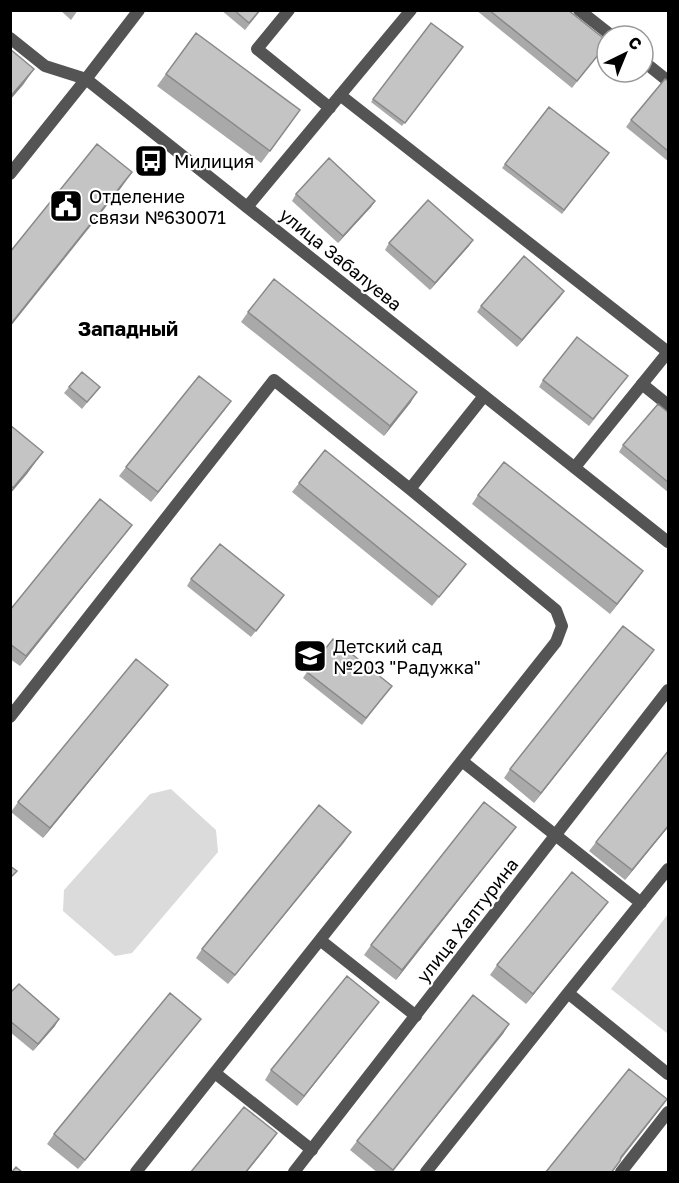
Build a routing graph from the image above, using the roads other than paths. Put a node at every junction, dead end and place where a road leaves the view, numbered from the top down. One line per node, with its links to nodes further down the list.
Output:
1 (139, 10): 8 (street)
2 (289, 10): 11 (street)
3 (411, 10): 10 (street)
4 (579, 10): 5 (street)
5 (597, 24)
6 (10, 38): 8 (street)
7 (655, 70): 9 (street)
8 (86, 79): 12 (street); 13 (street, улица Забалуева)
9 (669, 81)
10 (340, 95): 11 (street); 14 (street)
11 (330, 108): 13 (street)
12 (10, 174)
13 (247, 207): 16 (street, улица Забалуева)
14 (669, 352): 15 (street)
15 (642, 384): 17 (street); 18 (street)
16 (484, 396): 18 (street, улица Забалуева); 19 (street)
17 (669, 405)
18 (575, 467): 20 (street, улица Забалуева)
19 (410, 489): 22 (street); 23 (street)
20 (669, 542)
21 (669, 690): 24 (street, улица Халтурина)
22 (10, 717)
23 (462, 761): 24 (street); 27 (street)
24 (555, 835): 26 (street); 29 (street, улица Халтурина)
25 (669, 869): 26 (street)
26 (641, 903): 28 (street)
27 (320, 940): 29 (street); 30 (street)
28 (568, 993): 31 (street); 36 (street)
29 (416, 1016): 33 (street, улица Халтурина)
30 (215, 1073): 33 (street); 34 (street)
31 (669, 1074)
32 (669, 1112): 37 (street)
33 (312, 1150): 35 (street, улица Халтурина)
34 (136, 1173)
35 (294, 1173)
36 (426, 1173)
37 (621, 1173)

